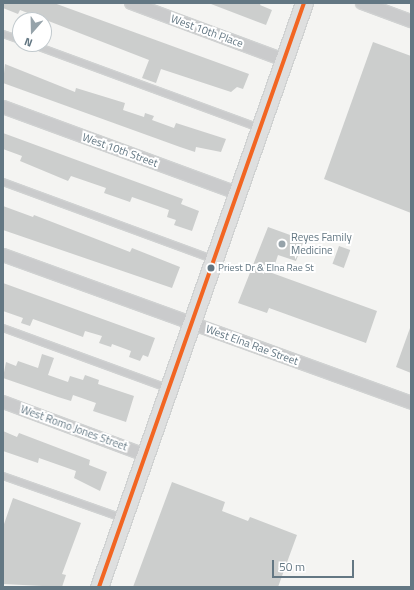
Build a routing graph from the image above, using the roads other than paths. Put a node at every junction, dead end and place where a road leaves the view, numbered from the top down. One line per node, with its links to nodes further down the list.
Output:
1 (131, 3): 6 (street, West 10th Place)
2 (304, 3): 6 (main road)
3 (362, 3): 4 (street)
4 (411, 21)
5 (52, 52): 8 (lane)
6 (284, 60): 8 (main road)
7 (3, 107): 10 (street, West 10th Street)
8 (260, 128): 10 (main road)
9 (3, 182): 12 (lane)
10 (237, 193): 12 (main road)
11 (3, 255): 13 (street, West Elna Rae Street)
12 (214, 260): 13 (main road)
13 (191, 324): 15 (main road); 17 (street, West Elna Rae Street)
14 (3, 328): 15 (lane)
15 (168, 389): 18 (main road)
16 (3, 402): 18 (street, West Romo Jones Street)
17 (411, 403)
18 (145, 454): 20 (main road)
19 (3, 476): 20 (lane)
20 (123, 519): 21 (main road)
21 (100, 587)

